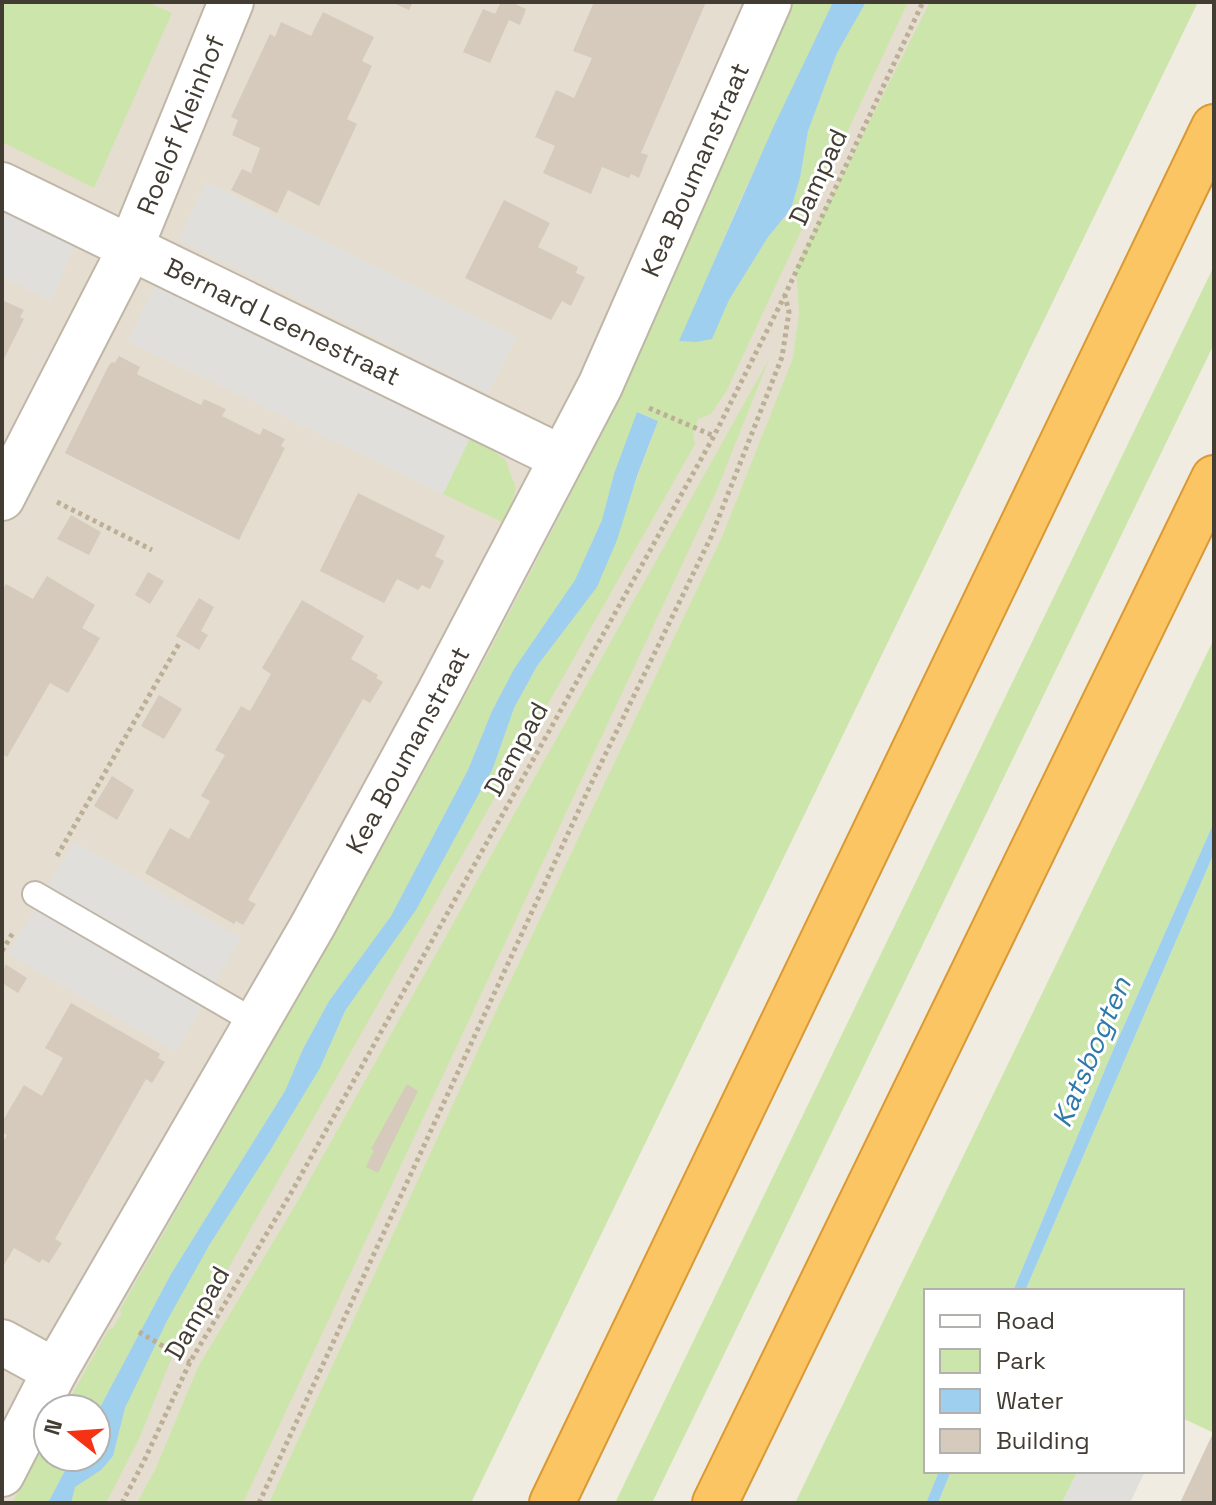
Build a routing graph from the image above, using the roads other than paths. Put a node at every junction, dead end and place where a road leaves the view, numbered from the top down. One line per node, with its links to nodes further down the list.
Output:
1 (231, 2): 5 (street, Roelof Kleinhof)
2 (769, 2): 6 (street, Kea Boumanstraat)
3 (1214, 127): 14 (highway)
4 (2, 185): 5 (street, Bernard Leenestraat)
5 (130, 249): 6 (street, Bernard Leenestraat); 8 (street, Roelof Kleinhof)
6 (562, 458): 10 (street, Kea Boumanstraat)
7 (1214, 478): 15 (highway)
8 (7, 488)
9 (35, 894): 10 (lane)
10 (257, 1023): 12 (street, Kea Boumanstraat)
11 (2, 1342): 12 (street)
12 (55, 1371): 13 (street, Kea Boumanstraat)
13 (2, 1474)
14 (552, 1503)
15 (715, 1503)

